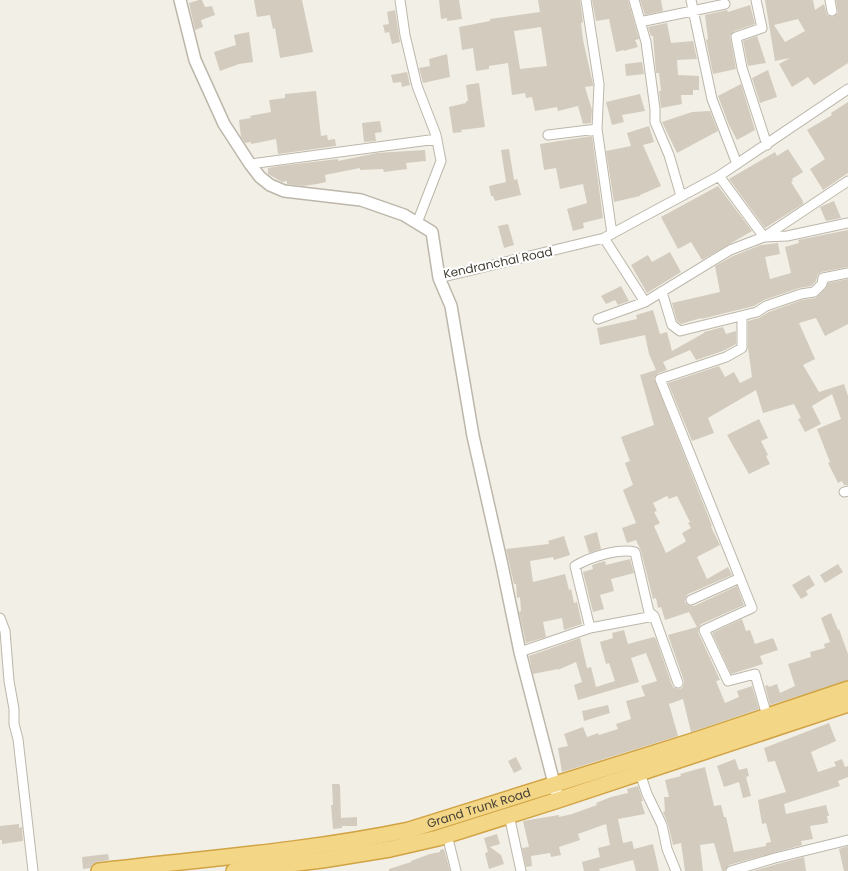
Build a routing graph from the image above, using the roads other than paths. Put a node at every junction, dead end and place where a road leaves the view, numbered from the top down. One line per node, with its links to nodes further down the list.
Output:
1 (180, 0): 17 (street, Kendranchal Road)
2 (400, 0): 15 (street)
3 (586, 0): 13 (street)
4 (634, 0): 11 (street)
5 (691, 0): 9 (street)
6 (756, 0): 16 (street)
7 (830, 0): 10 (street)
8 (725, 4): 9 (street)
9 (693, 10): 11 (street); 18 (street)
10 (832, 11)
11 (640, 22): 21 (street)
12 (848, 89): 16 (street, Kendranchal Road)
13 (597, 129): 14 (street); 24 (street)
14 (548, 135)
15 (437, 139): 17 (street); 22 (street)
16 (767, 145): 18 (street, Kendranchal Road)
17 (250, 164): 22 (street, Kendranchal Road)
18 (737, 164): 19 (street, Kendranchal Road)
19 (719, 176): 21 (street, Kendranchal Road); 25 (street)
20 (848, 181): 25 (street)
21 (681, 196): 24 (street, Kendranchal Road)
22 (417, 222): 27 (street, Kendranchal Road)
23 (848, 223): 25 (street)
24 (608, 236): 27 (street, Kendranchal Road); 29 (street)
25 (764, 237): 28 (street)
26 (848, 273): 30 (street)
27 (440, 278): 37 (street)
28 (662, 292): 29 (street); 30 (street)
29 (645, 302): 31 (street)
30 (742, 316): 32 (street)
31 (598, 319)
32 (740, 578): 33 (street); 41 (street)
33 (691, 600)
34 (654, 616): 36 (street); 36 (street); 38 (street)
35 (0, 618): 49 (street)
36 (590, 628): 37 (street)
37 (520, 652): 43 (street)
38 (678, 683)
39 (848, 689): 41 (highway, Grand Trunk Road)
40 (848, 704): 42 (highway, Grand Trunk Road)
41 (767, 716): 43 (highway, Grand Trunk Road)
42 (640, 773): 44 (highway, Grand Trunk Road); 54 (street)
43 (554, 784): 44 (street); 48 (highway, Grand Trunk Road)
44 (558, 800): 45 (highway, Grand Trunk Road)
45 (509, 815): 46 (highway, Grand Trunk Road); 53 (street)
46 (447, 835): 51 (highway, Grand Trunk Road); 52 (street)
47 (848, 840): 55 (street)
48 (227, 856): 50 (highway, Grand Trunk Road); 51 (street)
49 (33, 871)
50 (98, 871)
51 (234, 871)
52 (456, 871)
53 (521, 871)
54 (676, 871)
55 (731, 871)

